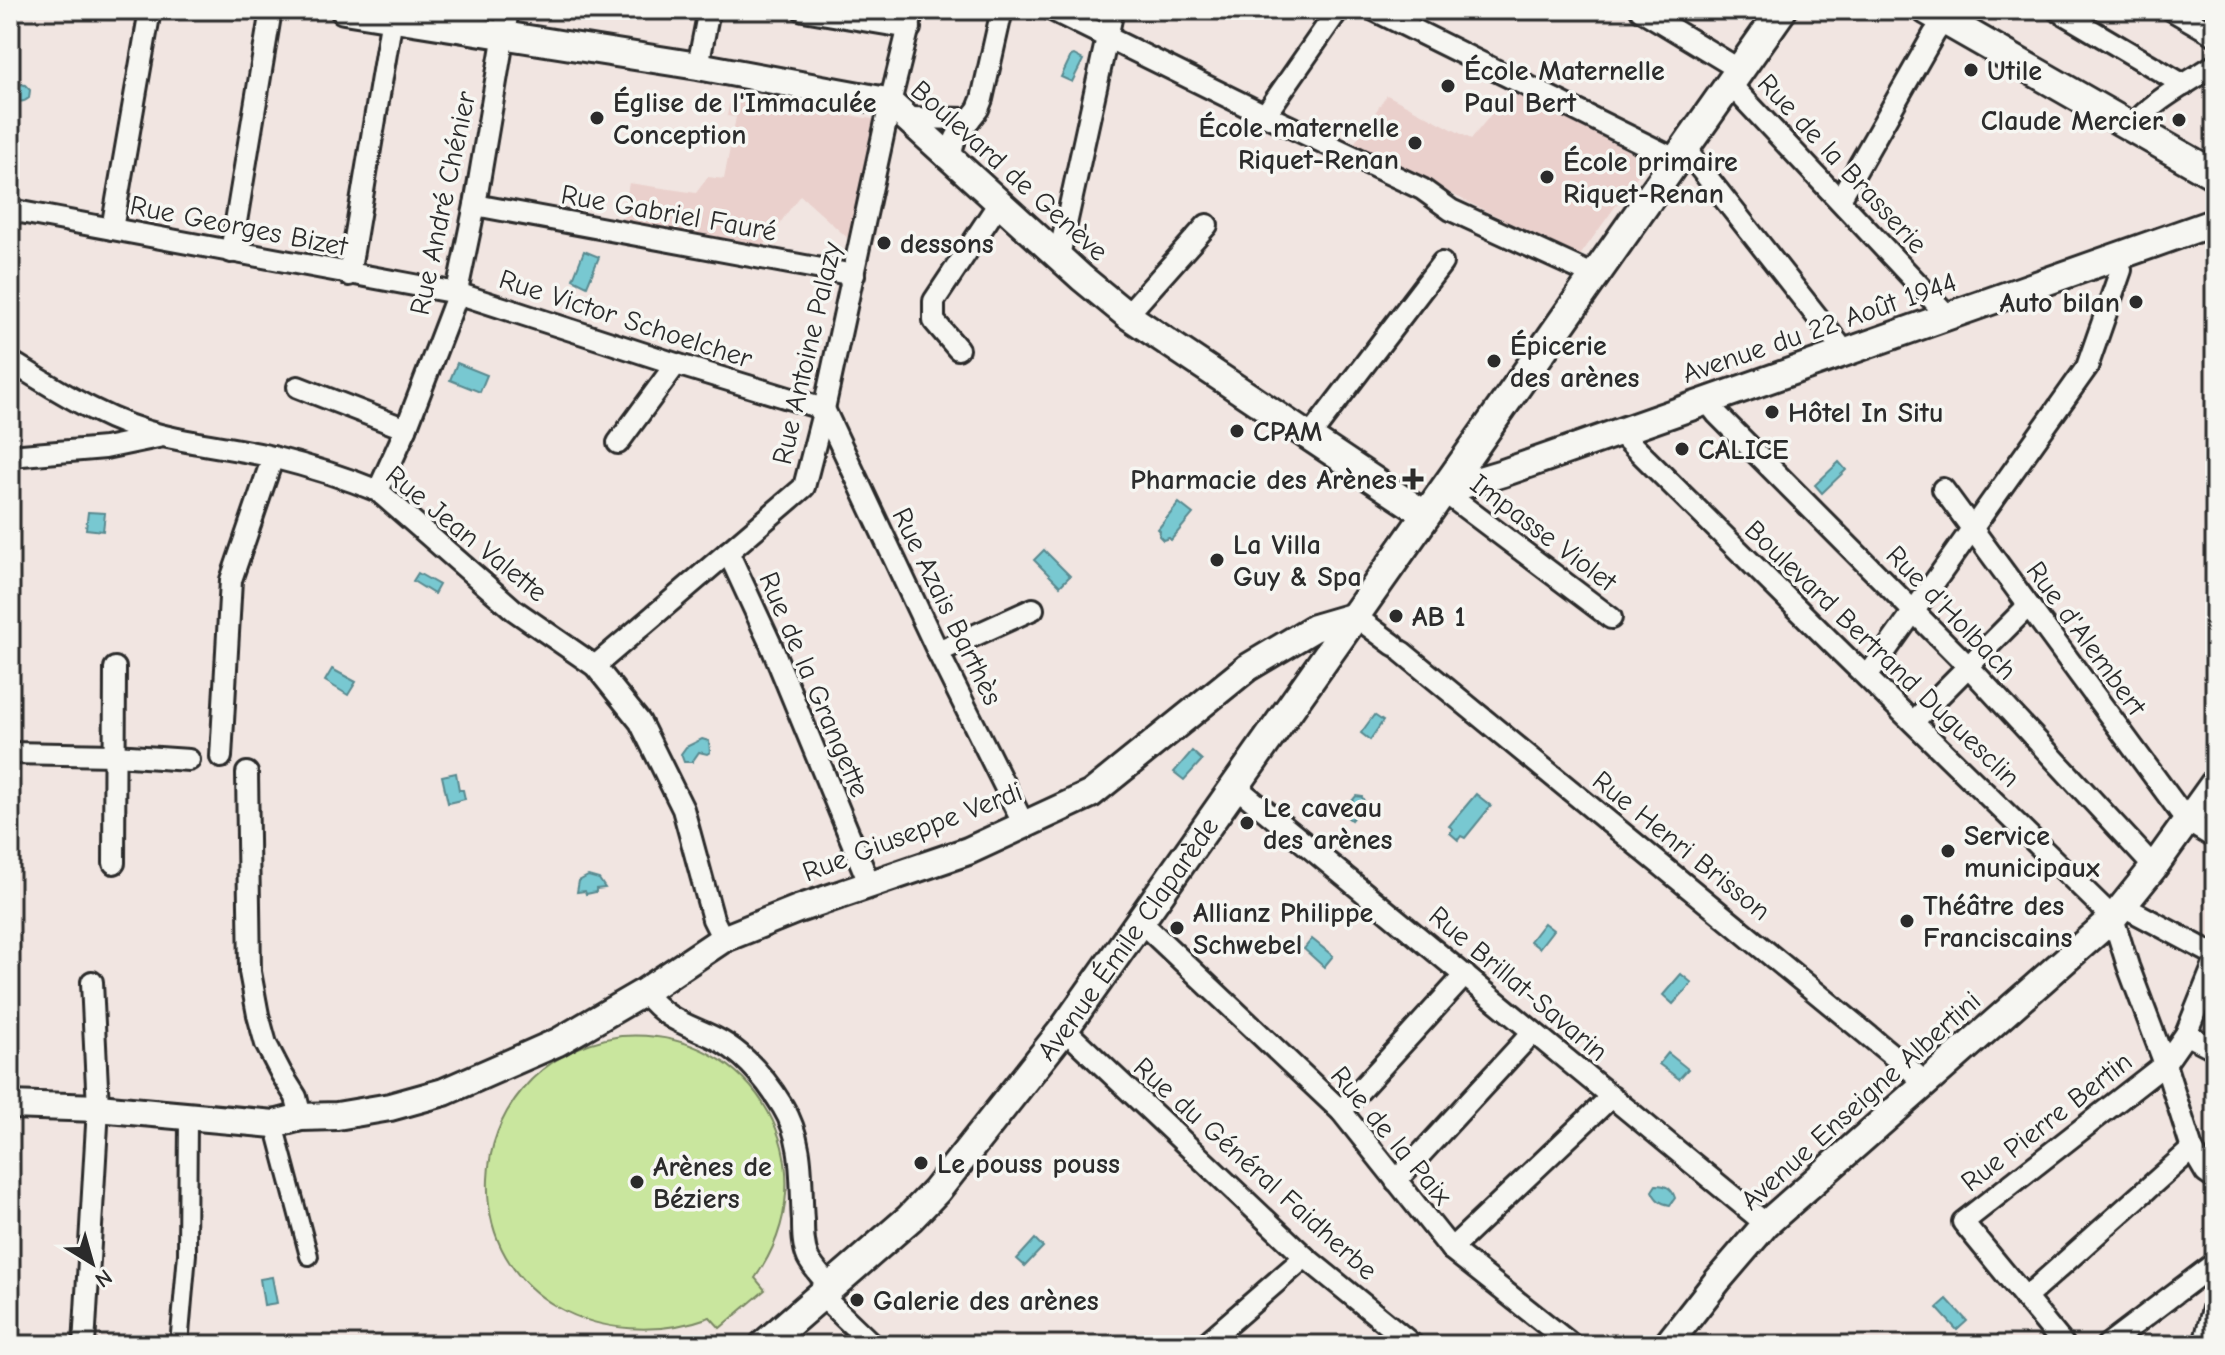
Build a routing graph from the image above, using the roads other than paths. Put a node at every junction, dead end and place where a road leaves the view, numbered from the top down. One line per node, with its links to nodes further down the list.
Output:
1 (150, 10): 38 (street)
2 (271, 10): 39 (street)
3 (344, 10): 16 (street, Boulevard de Genève)
4 (709, 10): 22 (street)
5 (803, 10): 17 (street)
6 (1002, 10): 27 (street)
7 (1052, 10): 20 (street)
8 (1113, 10): 20 (street)
9 (1338, 10): 26 (street)
10 (1374, 10): 29 (street)
11 (1641, 10): 23 (street, Rue de la Brasserie)
12 (1782, 10): 23 (main road, Avenue Émile Claparède)
13 (2057, 10): 24 (street)
14 (2178, 11): 19 (street)
15 (1936, 15): 28 (main road); 32 (street)
16 (392, 17): 18 (street, Boulevard de Genève); 43 (street)
17 (912, 19): 25 (street, Rue Antoine Palazy)
18 (506, 22): 22 (street, Boulevard de Genève); 34 (street, Rue André Chénier)
19 (2215, 35)
20 (1108, 37): 26 (street); 40 (street)
21 (2215, 65): 24 (street)
22 (698, 66): 25 (street, Boulevard de Genève)
23 (1735, 77): 29 (main road, Avenue Émile Claparède); 32 (street, Rue de la Brasserie)
24 (2184, 85): 28 (street)
25 (899, 111): 27 (street); 30 (street, Boulevard de Genève); 44 (street, Rue Antoine Palazy)
26 (1265, 115): 45 (street)
27 (970, 119): 30 (street)
28 (2133, 127): 31 (main road)
29 (1681, 154): 45 (main road, Avenue Émile Claparède); 50 (street)
30 (952, 160): 33 (street, Boulevard de Genève)
31 (2215, 175)
32 (1840, 199): 48 (street, Rue de la Brasserie)
33 (999, 203): 40 (street, Boulevard de Genève); 49 (street)
34 (475, 205): 44 (street, Rue Gabriel Fauré); 46 (street, Rue André Chénier)
35 (10, 210): 38 (street, Rue Georges Bizet)
36 (2214, 224): 41 (street, Avenue du 22 Août 1944)
37 (1207, 225): 47 (street)
38 (112, 229): 39 (street, Rue Georges Bizet)
39 (231, 252): 43 (street, Rue Georges Bizet)
40 (1059, 256): 47 (street, Boulevard de Genève)
41 (2117, 256): 48 (street, Avenue du 22 Août 1944); 67 (street)
42 (1442, 263): 59 (street)
43 (349, 275): 46 (street, Rue Georges Bizet)
44 (854, 275): 55 (street, Rue Antoine Palazy)
45 (1595, 276): 65 (main road, Avenue Émile Claparède)
46 (457, 293): 52 (street, Rue Victor Schoelcher); 56 (street, Rue André Chénier)
47 (1127, 315): 59 (street, Boulevard de Genève)
48 (1948, 316): 50 (street, Avenue du 22 Août 1944)
49 (958, 349)
50 (1845, 352): 54 (street, Avenue du 22 Août 1944)
51 (10, 361): 58 (street, Rue Jean Valette)
52 (676, 364): 55 (street, Rue Victor Schoelcher); 60 (street)
53 (298, 387): 56 (street)
54 (1707, 401): 57 (street, Avenue du 22 Août 1944); 71 (street, Rue d'Holbach)
55 (824, 409): 68 (street, Rue Antoine Palazy); 74 (street, Rue Azais Barthès)
56 (406, 429): 64 (street, Rue André Chénier)
57 (1619, 432): 65 (street, Avenue du 22 Août 1944); 78 (street, Boulevard Bertrand Duguesclin)
58 (163, 436): 61 (street); 62 (street, Rue Jean Valette)
59 (1310, 436): 66 (street, Boulevard de Genève)
60 (618, 443)
61 (10, 456)
62 (273, 457): 64 (street, Rue Jean Valette); 82 (street)
63 (1943, 489): 67 (street, Rue d'Alembert)
64 (378, 491): 75 (street, Rue Jean Valette)
65 (1443, 491): 66 (main road, Avenue Émile Claparède); 73 (street, Impasse Violet)
66 (1426, 515): 72 (main road, Avenue Émile Claparède)
67 (1972, 529): 69 (street, Rue d'Alembert); 71 (street)
68 (728, 552): 75 (street, Rue Antoine Palazy); 92 (street, Rue de la Grangette)
69 (2028, 606): 76 (street); 87 (street, Rue d'Alembert)
70 (1033, 609): 74 (street)
71 (1914, 612): 76 (street, Rue d'Holbach); 78 (street)
72 (1355, 616): 86 (main road, Avenue Émile Claparède); 88 (street, Rue Giuseppe Verdi); 106 (street, Rue Henri Brisson)
73 (1611, 618)
74 (938, 652): 88 (street, Rue Azais Barthès)
75 (595, 666): 95 (street, Rue Jean Valette)
76 (1968, 666): 79 (street); 91 (street, Rue d'Holbach)
77 (115, 668): 81 (street)
78 (1867, 677): 79 (street, Boulevard Bertrand Duguesclin)
79 (1913, 722): 93 (street, Boulevard Bertrand Duguesclin)
80 (10, 753): 81 (street)
81 (115, 755): 83 (street); 90 (street)
82 (221, 757)
83 (189, 760)
84 (247, 773): 111 (street)
85 (2215, 782): 87 (street, Avenue Enseigne Albertini)
86 (1235, 786): 94 (main road, Avenue Émile Claparède); 98 (street, Rue Brillat-Savarin)
87 (2187, 821): 89 (street); 91 (street, Avenue Enseigne Albertini)
88 (1024, 825): 92 (street, Rue Giuseppe Verdi)
89 (2215, 838)
90 (114, 863)
91 (2154, 867): 93 (street, Avenue Enseigne Albertini)
92 (869, 883): 95 (street, Rue Giuseppe Verdi)
93 (2118, 912): 96 (street); 105 (street, Boulevard Bertrand Duguesclin); 106 (street, Avenue Enseigne Albertini)
94 (1140, 921): 101 (main road, Avenue Émile Claparède); 110 (street, Rue de la Paix)
95 (723, 939): 100 (street, Rue Giuseppe Verdi)
96 (2215, 955)
97 (2215, 962): 103 (street, Rue Pierre Bertin)
98 (1465, 975): 102 (street, Rue Brillat-Savarin); 110 (street)
99 (92, 982): 109 (street)
100 (644, 992): 111 (street, Rue Giuseppe Verdi); 122 (street)
101 (1064, 1029): 120 (street, Rue du Général Faidherbe); 122 (main road, Avenue Émile Claparède)
102 (1533, 1032): 107 (street, Rue Brillat-Savarin); 116 (street)
103 (2186, 1034): 104 (street); 105 (street, Rue Pierre Bertin)
104 (2215, 1049)
105 (2165, 1064): 114 (street, Boulevard Bertrand Duguesclin); 123 (street, Rue Pierre Bertin)
106 (1925, 1082): 117 (street, Avenue Enseigne Albertini)
107 (1612, 1096): 117 (street, Rue Brillat-Savarin); 118 (street)
108 (10, 1105): 109 (street, Rue Giuseppe Verdi)
109 (98, 1108): 112 (street, Rue Giuseppe Verdi); 125 (street)
110 (1341, 1111): 116 (street, Rue de la Paix)
111 (301, 1117): 113 (street, Rue Giuseppe Verdi)
112 (188, 1118): 113 (street, Rue Giuseppe Verdi); 126 (street)
113 (274, 1124): 119 (street)
114 (2192, 1149): 115 (street, Boulevard Bertrand Duguesclin); 123 (street)
115 (2215, 1179)
116 (1396, 1181): 118 (street, Rue de la Paix)
117 (1766, 1224): 132 (street, Avenue Enseigne Albertini)
118 (1451, 1249): 131 (street, Rue de la Paix)
119 (309, 1256)
120 (1305, 1257): 129 (street); 130 (street, Rue du Général Faidherbe)
121 (2215, 1263): 134 (street)
122 (826, 1291): 127 (main road, Avenue Émile Claparède); 128 (street)
123 (2025, 1298): 133 (street)
124 (2215, 1300): 135 (street)
125 (84, 1345)
126 (179, 1345)
127 (764, 1345)
128 (873, 1345)
129 (1204, 1345)
130 (1413, 1345)
131 (1572, 1345)
132 (1667, 1345)
133 (2064, 1345)
134 (2107, 1345)
135 (2204, 1345)

